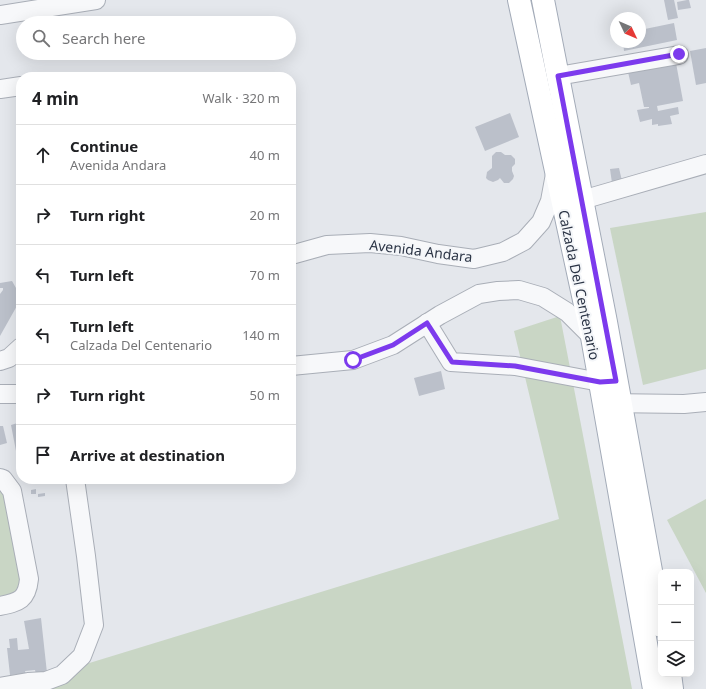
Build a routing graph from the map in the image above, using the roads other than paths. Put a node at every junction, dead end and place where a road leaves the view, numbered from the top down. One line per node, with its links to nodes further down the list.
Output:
1 (96, 0): 4 (street)
2 (543, 0): 8 (main road, Calzada Del Centenario)
3 (520, 1): 12 (main road, Calzada Del Centenario)
4 (65, 3): 5 (street)
5 (35, 4): 6 (street)
6 (0, 15)
7 (679, 54): 8 (street)
8 (558, 76): 13 (main road, Calzada Del Centenario)
9 (16, 87): 10 (street)
10 (0, 89)
11 (706, 164): 13 (street)
12 (555, 172): 14 (street, Avenida Andara); 16 (main road, Calzada Del Centenario)
13 (582, 200): 20 (main road, Calzada Del Centenario)
14 (296, 254)
15 (427, 323): 16 (street); 19 (street); 20 (street)
16 (592, 337): 20 (main road, Calzada Del Centenario)
17 (16, 352): 18 (street)
18 (0, 361)
19 (296, 366)
20 (610, 392): 23 (street); 27 (main road, Calzada Del Centenario); 30 (main road, Calzada Del Centenario)
21 (0, 394): 22 (street)
22 (16, 394)
23 (706, 402)
24 (0, 478): 26 (street)
25 (76, 484): 29 (street)
26 (0, 606)
27 (658, 612)
28 (670, 677): 31 (main road)
29 (0, 686)
30 (654, 689)
31 (672, 689)

